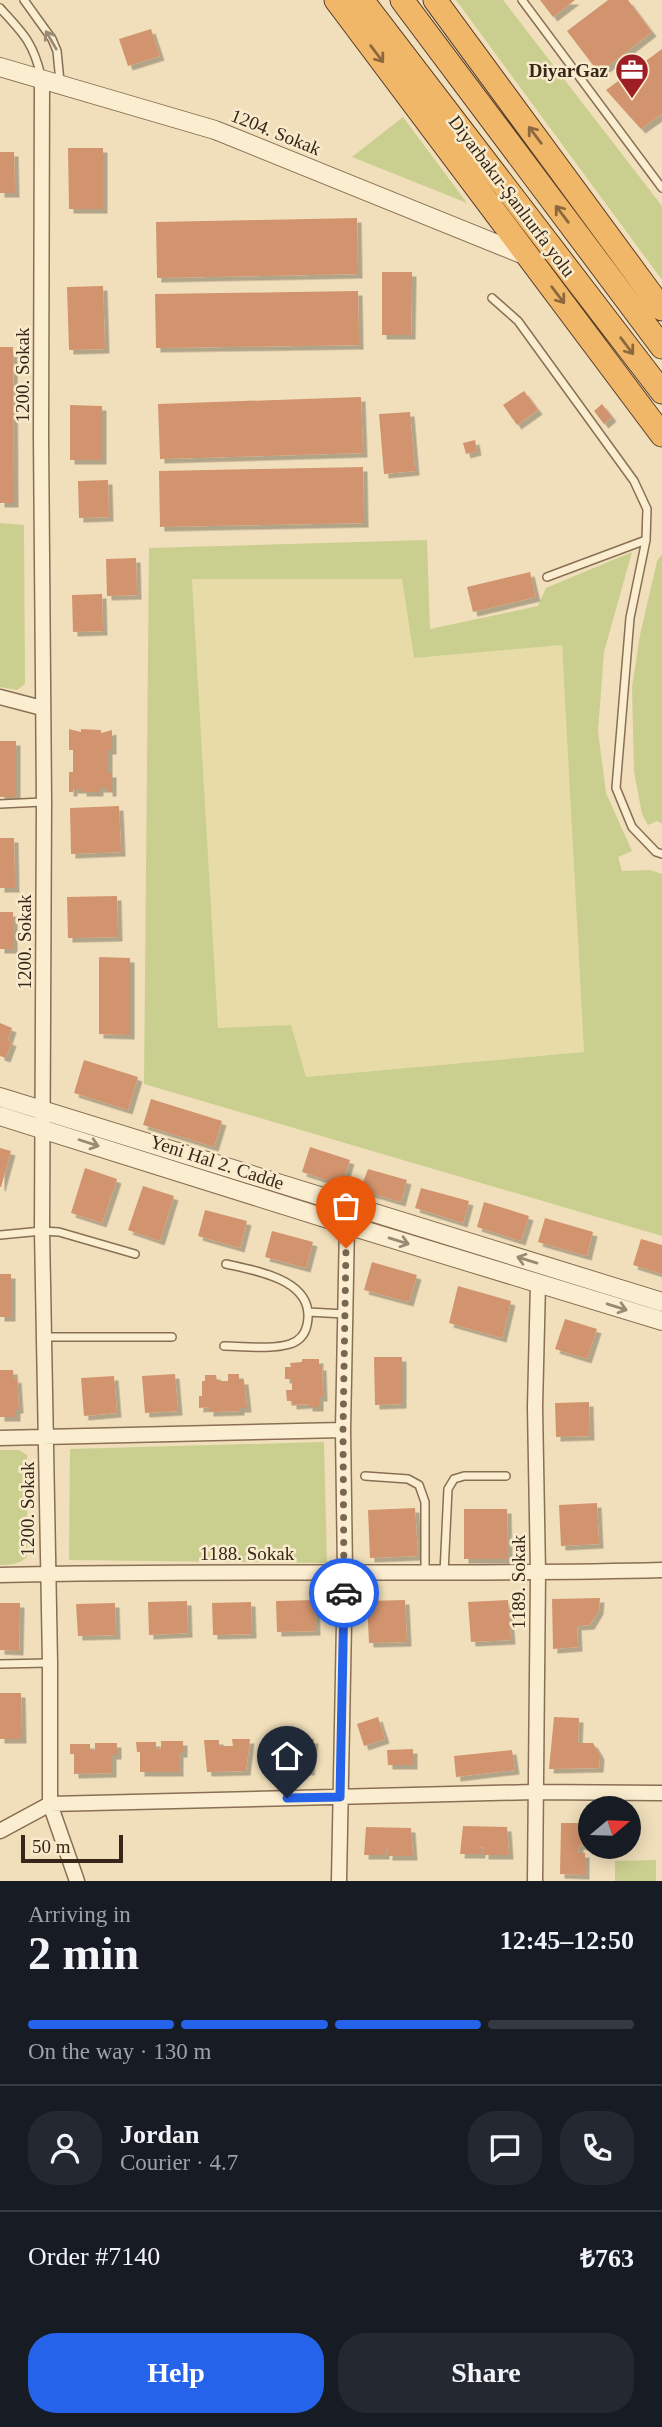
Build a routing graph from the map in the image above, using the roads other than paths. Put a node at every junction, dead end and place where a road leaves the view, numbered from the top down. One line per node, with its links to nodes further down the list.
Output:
1 (24, 0): 10 (lane, one-way to 1)
2 (336, 0): 12 (highway, one-way to 12)
3 (362, 0): 16 (highway, Diyarbakır-Şanlıurfa yolu, one-way to 16)
4 (402, 0): 15 (highway, Diyarbakır-Şanlıurfa yolu, one-way to 4)
5 (435, 0): 14 (highway, one-way to 5)
6 (522, 0): 11 (lane)
7 (0, 8): 9 (lane)
8 (0, 67): 9 (street, 1204. Sokak)
9 (42, 80): 10 (street, 1204. Sokak); 21 (street, 1200. Sokak)
10 (60, 86): 12 (street, 1204. Sokak)
11 (662, 188)
12 (529, 257): 17 (highway, one-way to 17)
13 (492, 298): 18 (lane)
14 (662, 309)
15 (662, 347)
16 (662, 392)
17 (662, 435)
18 (646, 540): 19 (lane); 24 (lane)
19 (547, 577)
20 (0, 697): 21 (street)
21 (42, 708): 22 (street, 1200. Sokak)
22 (44, 802): 23 (lane); 26 (street, 1200. Sokak)
23 (0, 804)
24 (662, 854)
25 (0, 1097): 26 (street)
26 (42, 1109): 28 (street, 1200. Sokak); 35 (street, one-way to 26)
27 (0, 1116): 28 (street, Yeni Hal 2. Cadde)
28 (42, 1128): 29 (street, Yeni Hal 2. Cadde, one-way to 29); 30 (street, 1200. Sokak)
29 (347, 1225): 34 (street, Yeni Hal 2. Cadde, one-way to 34); 37 (street)
30 (42, 1231): 31 (lane); 32 (lane); 39 (street, 1200. Sokak)
31 (0, 1235)
32 (135, 1254)
33 (226, 1264): 36 (lane)
34 (538, 1283): 38 (street, Yeni Hal 2. Cadde, one-way to 38); 52 (street, 1189. Sokak)
35 (662, 1302)
36 (308, 1312): 37 (lane); 41 (lane)
37 (345, 1314): 42 (street)
38 (662, 1321)
39 (44, 1337): 40 (lane); 43 (street, 1200. Sokak)
40 (172, 1338)
41 (225, 1346)
42 (343, 1430): 43 (street); 48 (street)
43 (46, 1437): 44 (street); 49 (street, 1200. Sokak)
44 (0, 1438)
45 (365, 1476): 50 (lane)
46 (506, 1476): 51 (lane)
47 (662, 1570): 52 (street, 1188. Sokak)
48 (345, 1572): 49 (street, 1188. Sokak); 50 (street, 1188. Sokak); 58 (street)
49 (47, 1573): 53 (street, 1188. Sokak); 54 (street, 1200. Sokak)
50 (425, 1573): 51 (street, 1188. Sokak)
51 (444, 1573): 52 (street, 1188. Sokak)
52 (538, 1573): 56 (street, 1189. Sokak)
53 (0, 1574)
54 (50, 1663): 55 (lane); 59 (street, 1200. Sokak)
55 (0, 1664)
56 (534, 1792): 57 (street); 58 (street); 63 (street, 1189. Sokak)
57 (662, 1793)
58 (340, 1797): 59 (street); 62 (street)
59 (50, 1804): 60 (street); 61 (street, 1200. Sokak)
60 (0, 1831)
61 (77, 1881)
62 (339, 1881)
63 (535, 1881)

